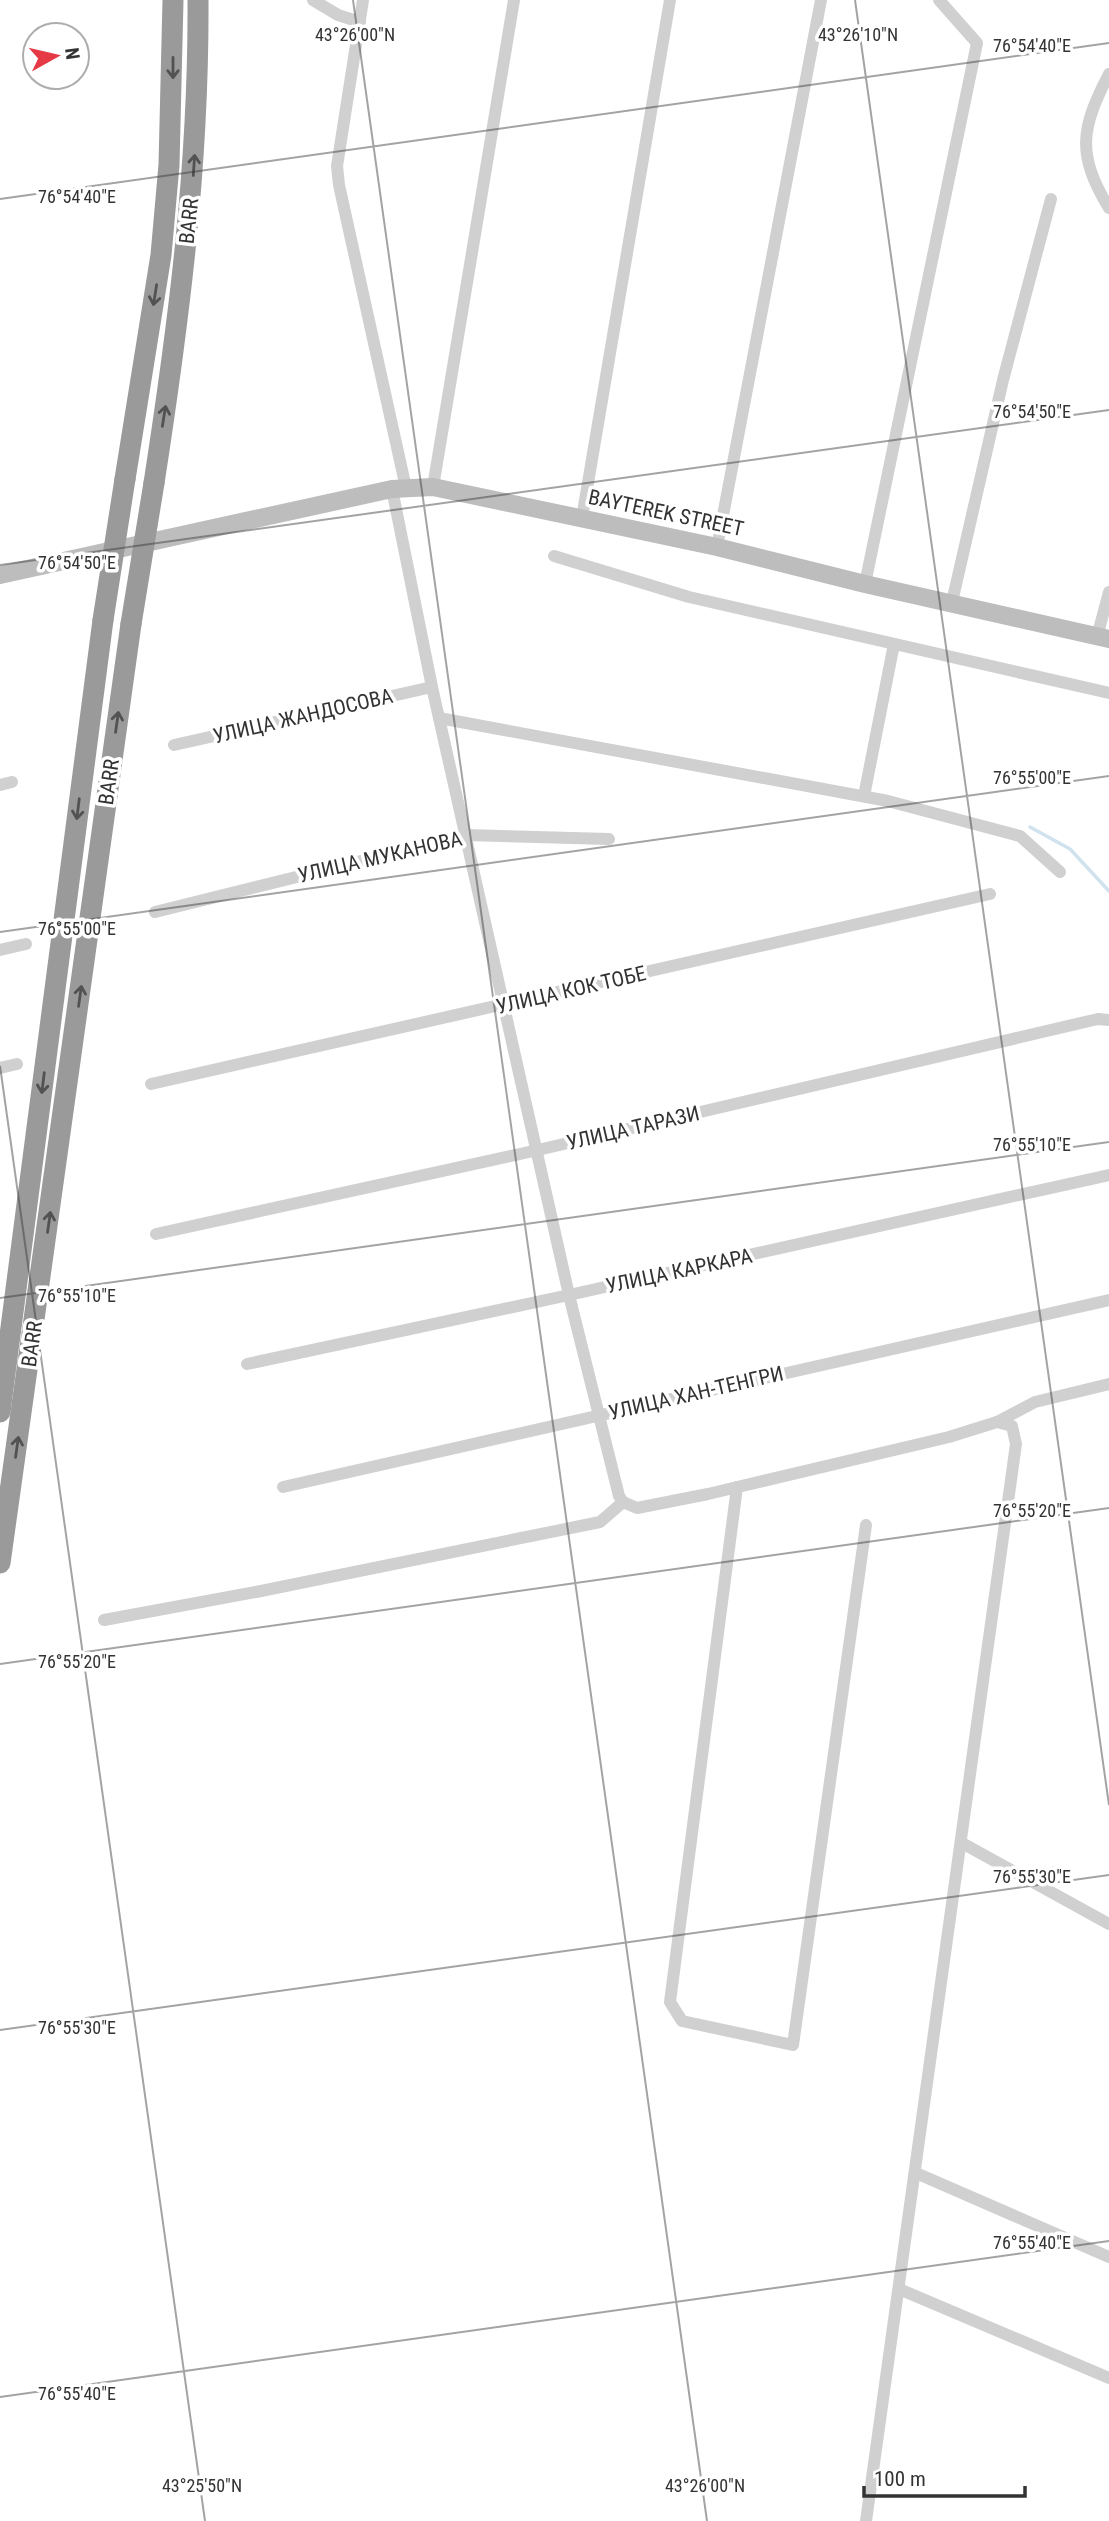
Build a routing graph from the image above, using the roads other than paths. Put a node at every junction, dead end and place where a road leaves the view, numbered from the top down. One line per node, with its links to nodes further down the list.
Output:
1 (173, 0): 48 (highway, BARR, one-way to 48, bridge)
2 (198, 0): 55 (highway, BARR, one-way to 2, bridge)
3 (313, 0): 9 (street)
4 (363, 0): 9 (street)
5 (514, 0): 13 (street)
6 (670, 0): 15 (street)
7 (821, 0): 16 (street)
8 (939, 0): 19 (street)
9 (360, 22): 14 (street)
10 (1109, 74): 12 (street)
11 (1051, 199): 21 (street)
12 (1109, 208)
13 (433, 487): 14 (street, BAYTEREK STREET); 15 (street, BAYTEREK STREET)
14 (399, 489): 18 (street, BAYTEREK STREET); 24 (street)
15 (582, 518): 16 (street, BAYTEREK STREET)
16 (717, 547): 19 (street, BAYTEREK STREET)
17 (554, 556): 23 (street)
18 (0, 575)
19 (865, 584): 21 (street, BAYTEREK STREET)
20 (1109, 592): 22 (street)
21 (952, 602): 22 (street, BAYTEREK STREET)
22 (1103, 638)
23 (894, 644): 25 (street); 28 (street)
24 (432, 687): 26 (street); 27 (street, УЛИЦА ЖАНДОСОВА)
25 (1109, 694)
26 (439, 718): 28 (street); 29 (street)
27 (174, 745)
28 (864, 796): 31 (street)
29 (466, 835): 30 (street, УЛИЦА МУКАНОВА); 33 (street, УЛИЦА МУКАНОВА); 36 (street)
30 (608, 839)
31 (1060, 872)
32 (990, 894): 36 (street, УЛИЦА КОК ТОБЕ)
33 (155, 912)
34 (26, 944): 35 (street)
35 (0, 950)
36 (505, 1006): 40 (street, УЛИЦА КОК ТОБЕ); 41 (street)
37 (1109, 1020): 41 (street, УЛИЦА ТАРАЗИ)
38 (17, 1064): 39 (street)
39 (0, 1068)
40 (151, 1084)
41 (538, 1150): 43 (street, УЛИЦА ТАРАЗИ); 44 (street)
42 (1109, 1175): 44 (street, УЛИЦА КАРКАРА)
43 (156, 1234)
44 (569, 1295): 46 (street, УЛИЦА КАРКАРА); 49 (street)
45 (1109, 1300): 49 (street, УЛИЦА ХАН-ТЕНГРИ)
46 (247, 1364)
47 (1109, 1384): 50 (street)
48 (0, 1412)
49 (598, 1415): 52 (street, УЛИЦА ХАН-ТЕНГРИ); 53 (street)
50 (996, 1422): 51 (street); 57 (street)
51 (737, 1487): 53 (street); 54 (street)
52 (283, 1488)
53 (623, 1502): 56 (street)
54 (866, 1525)
55 (0, 1563)
56 (104, 1620)
57 (962, 1843): 58 (street); 59 (street)
58 (1109, 1924)
59 (916, 2173): 60 (street); 61 (street)
60 (1109, 2257)
61 (899, 2289): 62 (street); 63 (street)
62 (1109, 2378)
63 (866, 2521)

